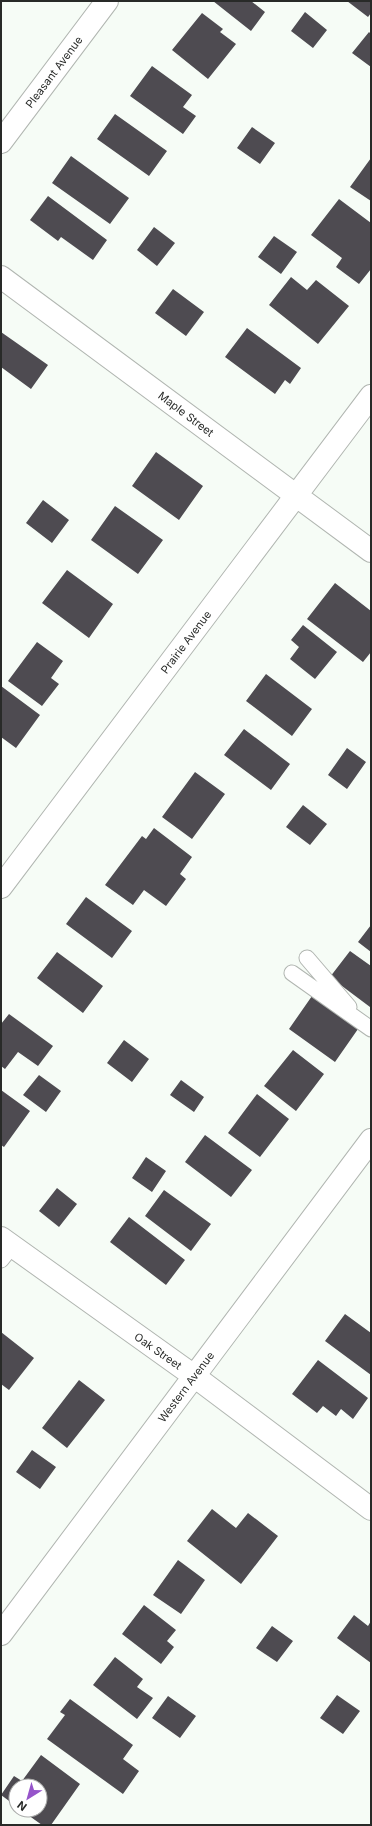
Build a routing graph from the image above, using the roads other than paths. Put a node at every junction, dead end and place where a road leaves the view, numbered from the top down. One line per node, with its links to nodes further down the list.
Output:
1 (107, 1): 2 (street, Pleasant Avenue)
2 (1, 142)
3 (1, 277): 5 (street, Maple Street)
4 (371, 396): 5 (street, Prairie Avenue)
5 (296, 496): 6 (street, Maple Street); 7 (street, Prairie Avenue)
6 (371, 551)
7 (1, 887)
8 (307, 958): 10 (lane)
9 (292, 973): 10 (lane)
10 (367, 1026)
11 (371, 1140): 13 (street, Western Avenue)
12 (4, 1248): 13 (street, Oak Street)
13 (194, 1376): 14 (street, Oak Street); 15 (street, Western Avenue)
14 (371, 1509)
15 (1, 1634)

